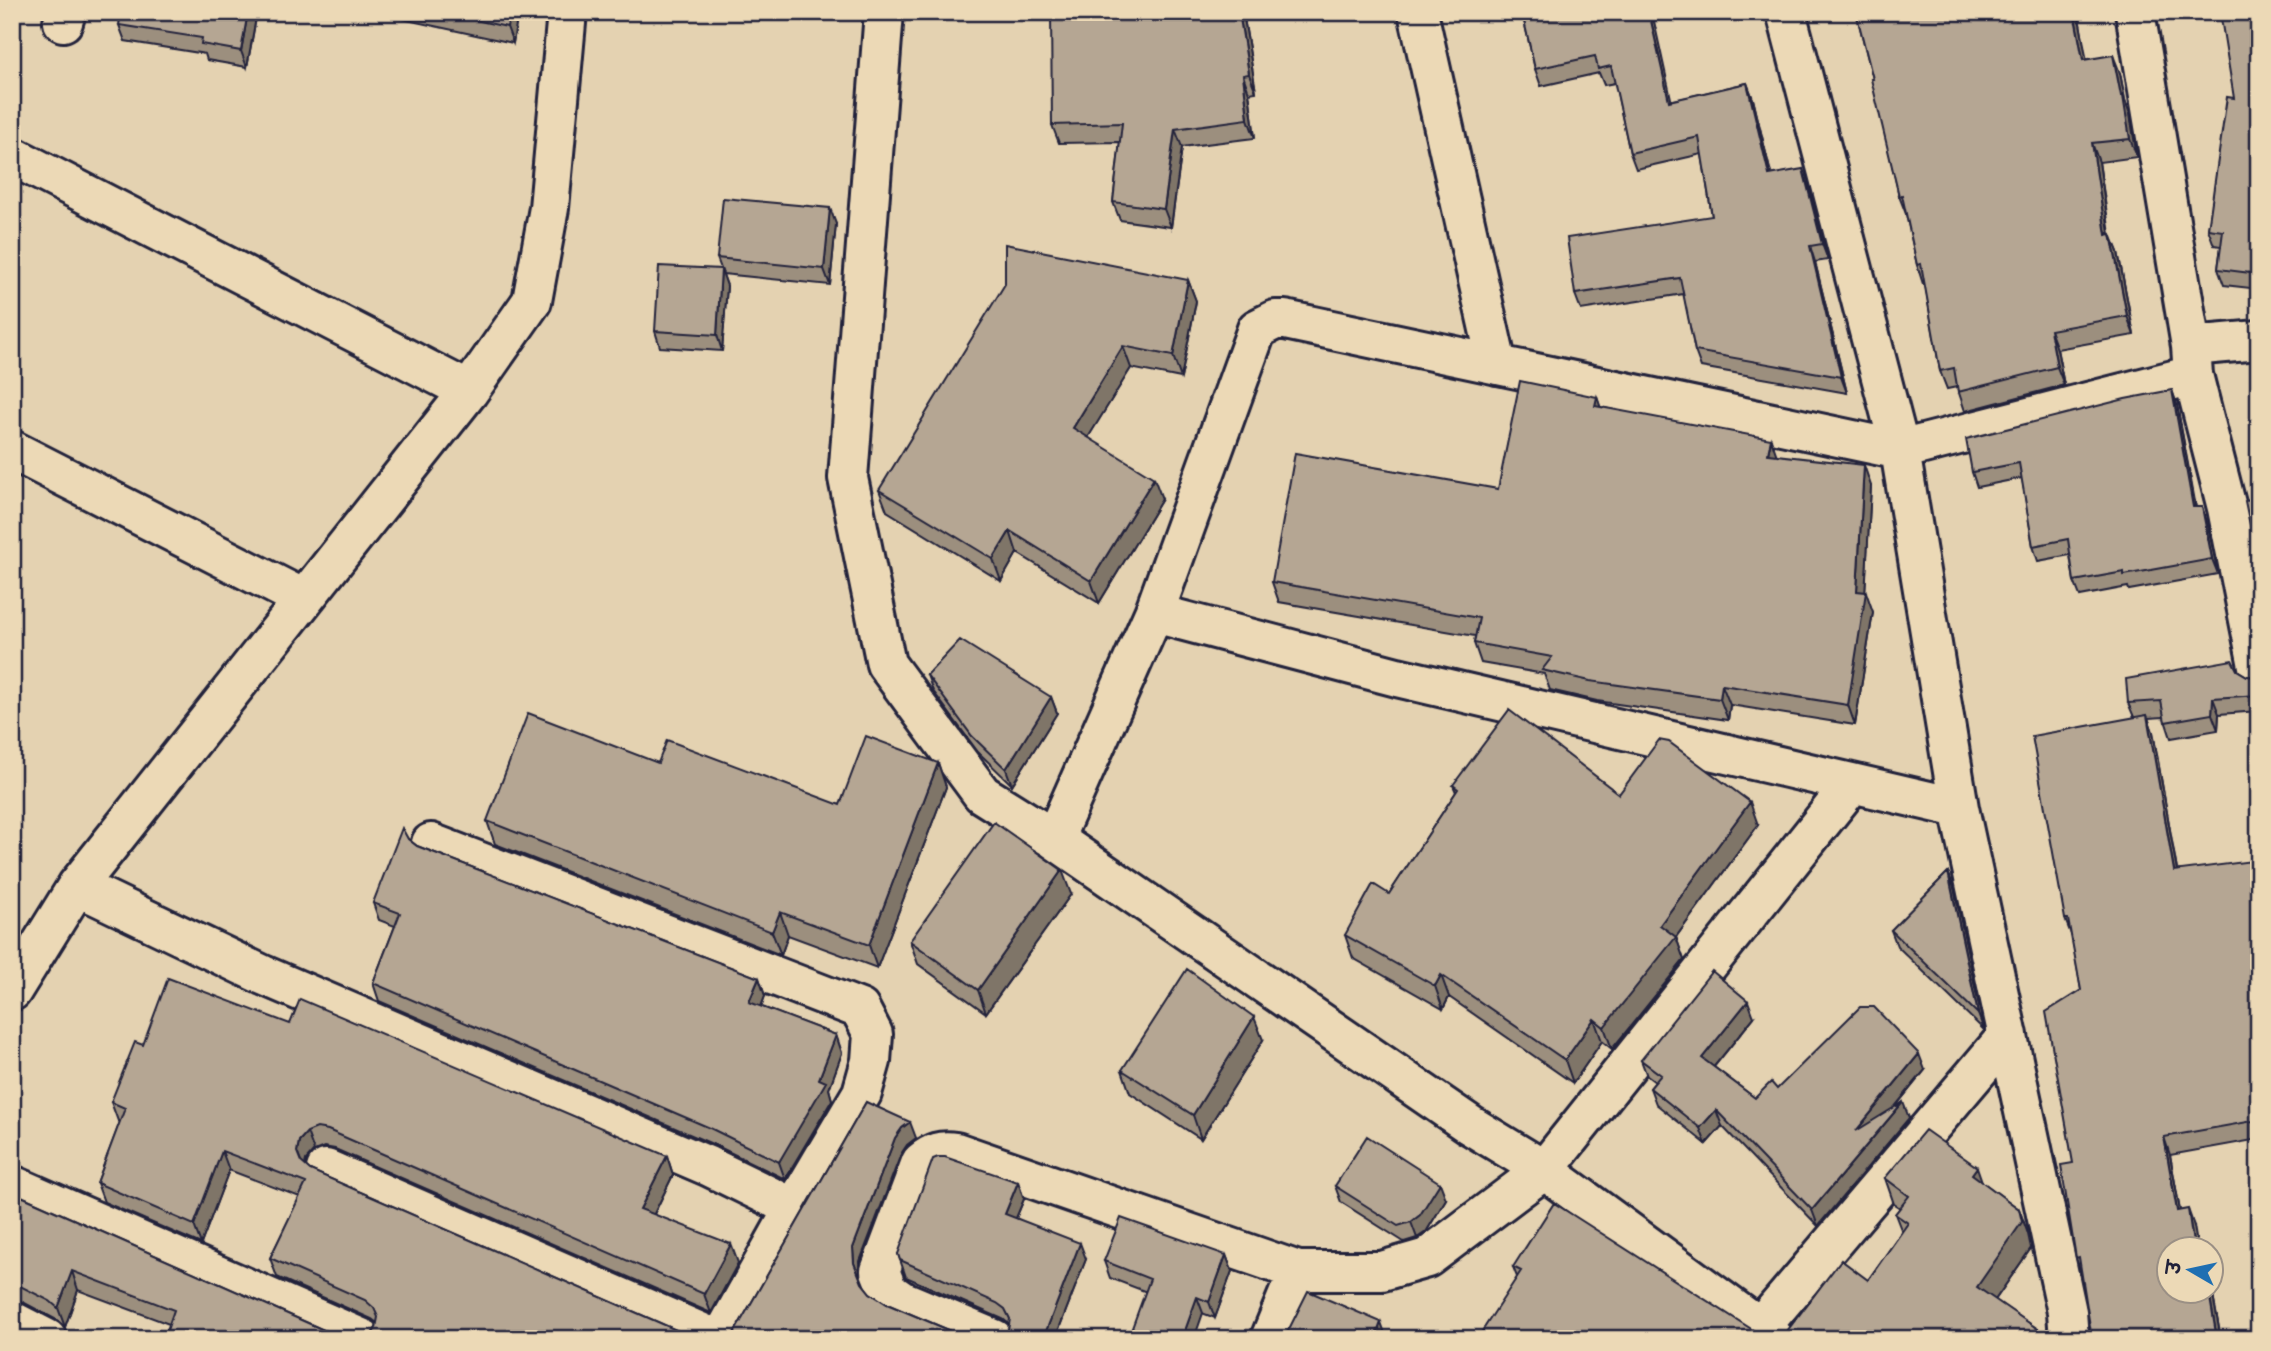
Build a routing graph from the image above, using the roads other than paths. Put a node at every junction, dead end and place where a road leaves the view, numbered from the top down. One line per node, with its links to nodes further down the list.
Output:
1 (567, 12): 10 (street)
2 (884, 12): 19 (street)
3 (1418, 12): 9 (street)
4 (1786, 12): 12 (street)
5 (2135, 12): 8 (street)
6 (12, 156): 10 (street)
7 (2259, 340): 8 (street)
8 (2192, 361): 12 (street); 13 (street)
9 (1497, 365): 12 (street); 15 (street)
10 (469, 391): 14 (street)
11 (12, 450): 14 (street)
12 (1900, 450): 18 (street)
13 (2243, 506): 16 (street)
14 (304, 600): 21 (street)
15 (1154, 613): 17 (street); 19 (street)
16 (2259, 671)
17 (1852, 784): 18 (street); 25 (street)
18 (1959, 808): 23 (street)
19 (1054, 839): 25 (street)
20 (431, 843): 27 (street)
21 (77, 886): 22 (street); 27 (street)
22 (12, 991)
23 (2008, 1035): 30 (street); 37 (street)
24 (326, 1169): 33 (street)
25 (1544, 1170): 28 (street); 30 (street)
26 (12, 1185): 32 (street)
27 (794, 1208): 34 (street)
28 (1298, 1271): 35 (street); 36 (street)
29 (12, 1321): 31 (street)
30 (1767, 1333)
31 (47, 1339)
32 (363, 1339)
33 (716, 1339)
34 (721, 1339)
35 (994, 1339)
36 (1270, 1339)
37 (2070, 1339)

